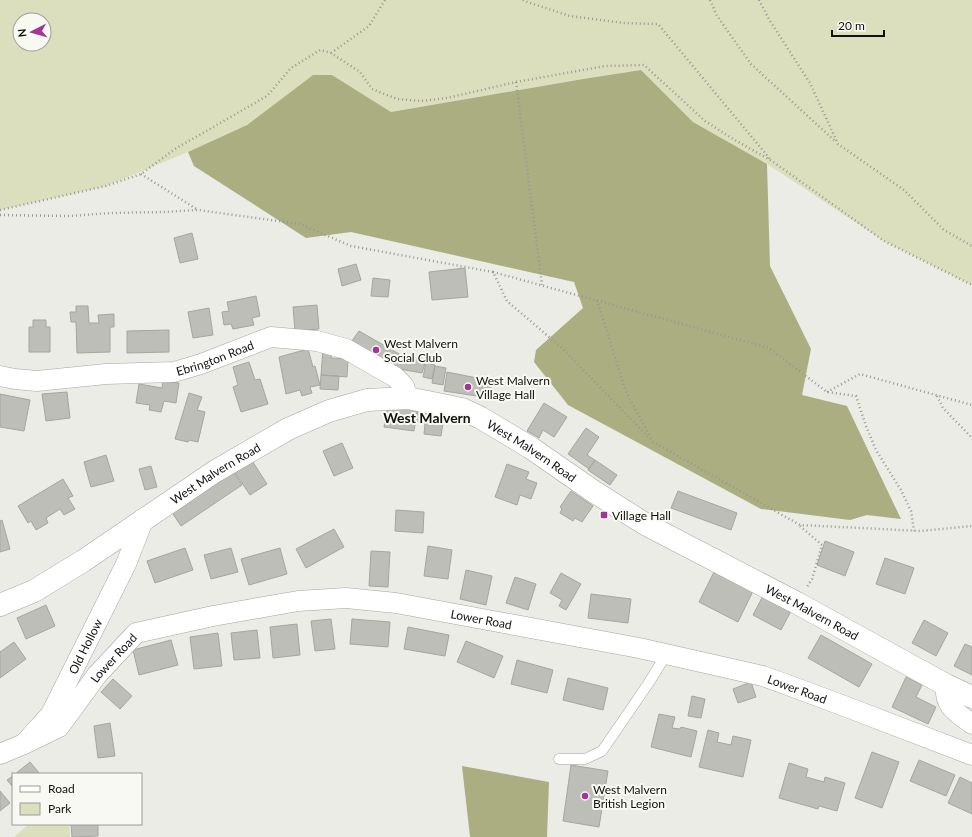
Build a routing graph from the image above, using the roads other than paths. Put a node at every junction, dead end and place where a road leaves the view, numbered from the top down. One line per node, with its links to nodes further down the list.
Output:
1 (0, 376): 2 (street, Ebrington Road)
2 (408, 398): 3 (main road, West Malvern Road); 6 (main road, West Malvern Road)
3 (144, 518): 4 (main road, West Malvern Road); 9 (street, Old Hollow)
4 (0, 605)
5 (666, 654): 9 (street, Lower Road); 11 (street, Lower Road); 12 (lane)
6 (946, 685): 7 (main road, West Malvern Road); 8 (street)
7 (972, 697)
8 (972, 724)
9 (24, 744): 10 (street, Old Hollow)
10 (0, 754)
11 (972, 755)
12 (559, 759)

